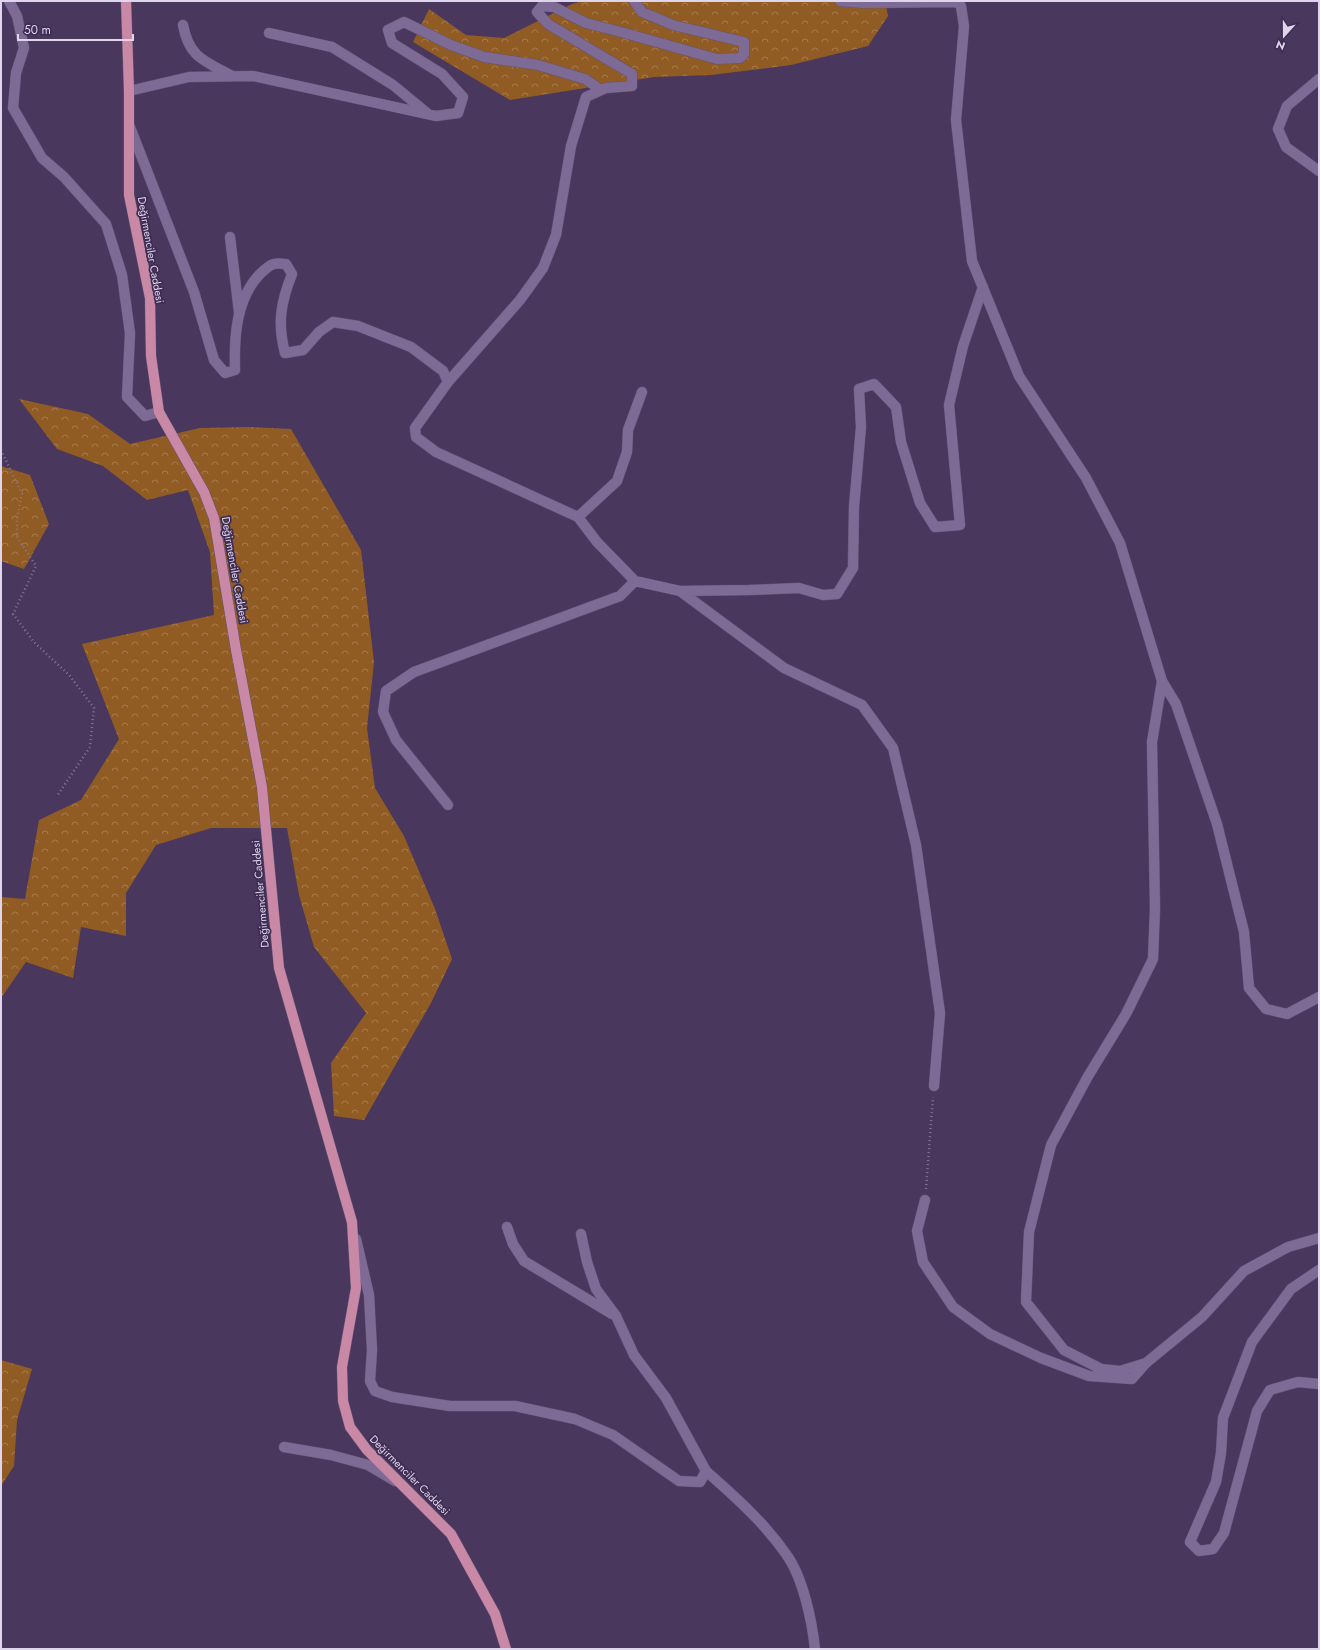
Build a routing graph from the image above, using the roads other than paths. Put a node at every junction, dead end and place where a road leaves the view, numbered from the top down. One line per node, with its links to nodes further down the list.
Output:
1 (9, 1): 20 (street)
2 (126, 1): 11 (main road, Değirmenciler Caddesi)
3 (634, 1): 10 (street)
4 (840, 1): 5 (street)
5 (956, 1): 16 (street)
6 (183, 25): 8 (street)
7 (269, 33): 12 (street)
8 (232, 76): 11 (street); 12 (street)
9 (1319, 79): 14 (street)
10 (601, 90): 12 (street); 18 (street)
11 (130, 91): 13 (main road, Değirmenciler Caddesi)
12 (429, 114)
13 (129, 125): 17 (street); 20 (main road, Değirmenciler Caddesi)
14 (1319, 171)
15 (230, 236): 17 (street)
16 (982, 287): 23 (street); 24 (street)
17 (239, 314): 18 (street)
18 (448, 382): 21 (street)
19 (642, 392): 21 (street)
20 (159, 412): 29 (main road, Değirmenciler Caddesi)
21 (578, 517): 22 (street)
22 (635, 581): 23 (street); 25 (street)
23 (680, 591): 27 (street)
24 (1162, 681): 26 (street); 35 (street)
25 (448, 805)
26 (1319, 998)
27 (934, 1086)
28 (925, 1200): 35 (street)
29 (352, 1222): 38 (street); 39 (main road, Değirmenciler Caddesi)
30 (507, 1227): 34 (street)
31 (581, 1234): 34 (street)
32 (1319, 1238): 35 (street)
33 (1319, 1270): 36 (street)
34 (616, 1316): 38 (street)
35 (1146, 1363)
36 (1319, 1384)
37 (284, 1447): 39 (street)
38 (706, 1471): 41 (street)
39 (402, 1484): 40 (main road, Değirmenciler Caddesi)
40 (506, 1649)
41 (815, 1649)

